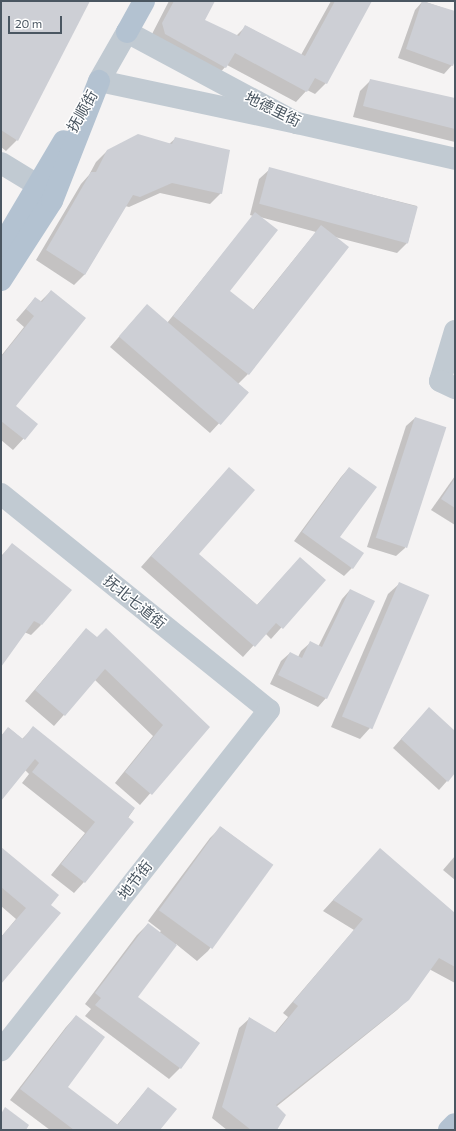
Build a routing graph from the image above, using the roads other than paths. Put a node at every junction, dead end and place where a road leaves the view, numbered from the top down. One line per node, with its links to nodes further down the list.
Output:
1 (144, 1): 2 (main road)
2 (127, 32): 3 (street); 4 (street, 地德里街)
3 (99, 81): 4 (street); 7 (main road, 抚顺街); 8 (main road, 抚顺街)
4 (297, 123): 5 (street, 地德里街)
5 (455, 159)
6 (1, 163): 7 (street)
7 (39, 186): 8 (main road, 抚顺街)
8 (8, 252): 9 (main road, 抚顺街); 10 (main road, 抚顺街)
9 (1, 280)
10 (1, 289)
11 (455, 331): 12 (street)
12 (447, 385)
13 (1, 494): 14 (street, 抚北七道街)
14 (269, 710): 15 (street, 地节街)
15 (1, 1050)
16 (455, 1124): 17 (main road)
17 (449, 1130)

